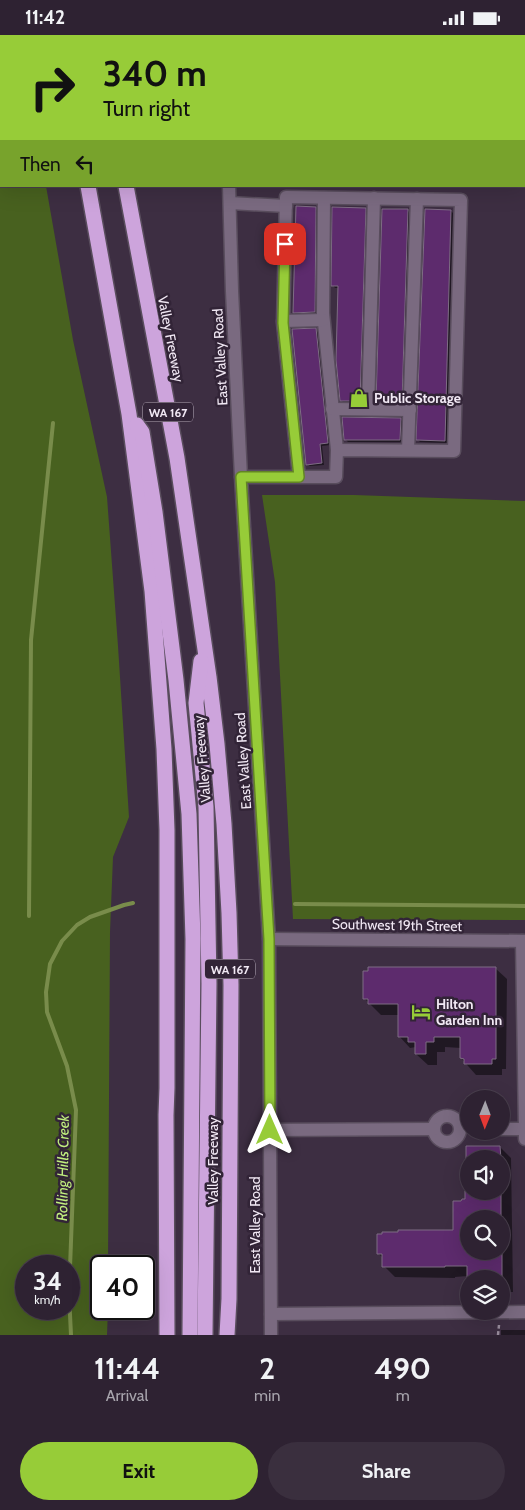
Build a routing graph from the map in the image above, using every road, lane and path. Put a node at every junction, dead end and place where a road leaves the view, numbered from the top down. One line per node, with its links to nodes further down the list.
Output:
1 (88, 187): 14 (highway, WA 167)
2 (126, 187): 19 (highway, Valley Freeway / WA 167)
3 (229, 187): 7 (street, East Valley Road)
4 (324, 198): 5 (street); 8 (street); 9 (street)
5 (374, 199): 6 (street); 12 (street)
6 (417, 199): 13 (street); 16 (street)
7 (230, 203): 8 (street); 17 (street, East Valley Road)
8 (286, 206): 10 (street)
9 (323, 320): 10 (street); 11 (street)
10 (283, 321): 18 (street)
11 (332, 409): 12 (street); 15 (street)
12 (368, 409): 13 (street)
13 (410, 410): 16 (street)
14 (129, 414): 22 (highway, WA 167); 36 (highway)
15 (337, 450): 16 (street); 18 (street)
16 (408, 450)
17 (241, 477): 18 (street); 20 (street, East Valley Road)
18 (299, 477)
19 (204, 639): 30 (highway, Valley Freeway / WA 167); 37 (highway)
20 (269, 939): 21 (street, Southwest 19th Street); 27 (street, East Valley Road)
21 (524, 941): 26 (street)
22 (166, 1115): 34 (highway); 35 (highway, WA 167)
23 (460, 1126): 24 (street)
24 (434, 1129): 27 (street); 28 (street)
25 (510, 1129): 26 (street)
26 (525, 1129): 29 (street)
27 (270, 1130): 32 (street, East Valley Road)
28 (460, 1133)
29 (525, 1139)
30 (229, 1299): 38 (highway, Valley Freeway / WA 167); 39 (highway)
31 (525, 1312): 32 (street)
32 (271, 1314): 40 (street, East Valley Road)
33 (507, 1325): 41 (path)
34 (156, 1335)
35 (167, 1335)
36 (190, 1335)
37 (205, 1335)
38 (227, 1335)
39 (236, 1335)
40 (271, 1335)
41 (498, 1335)

